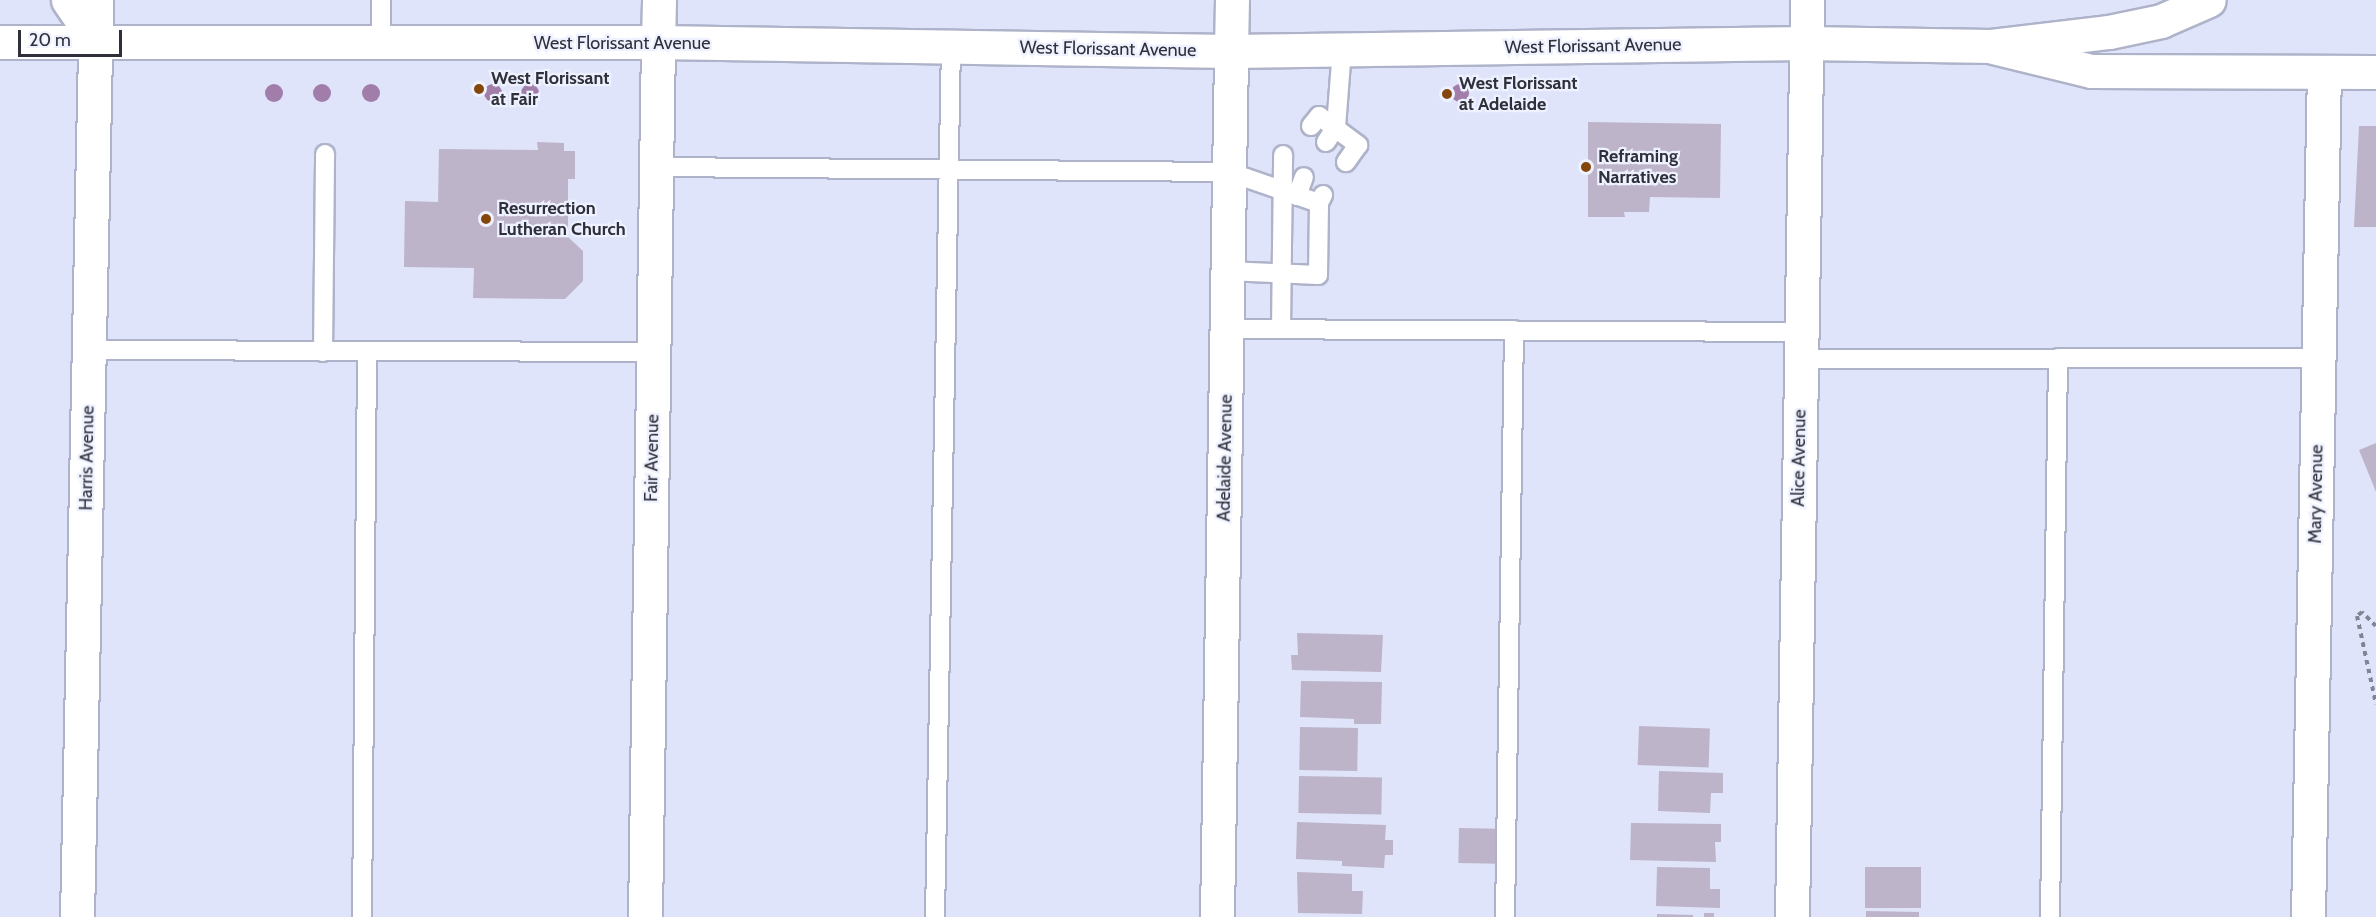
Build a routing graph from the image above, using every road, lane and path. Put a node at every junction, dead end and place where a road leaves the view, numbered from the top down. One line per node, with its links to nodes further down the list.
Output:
1 (68, 0): 8 (street)
2 (96, 0): 8 (street, Harris Avenue)
3 (381, 0): 10 (lane)
4 (659, 0): 11 (street, Fair Avenue)
5 (1232, 0): 16 (street, Adelaide Avenue)
6 (1807, 0): 12 (street, Alice Avenue)
7 (2209, 0): 13 (street, West Florissant Avenue)
8 (96, 41): 9 (street, West Florissant Avenue); 10 (street, West Florissant Avenue); 36 (street, Harris Avenue)
9 (0, 42)
10 (381, 42): 11 (street, West Florissant Avenue)
11 (658, 42): 14 (street, West Florissant Avenue); 25 (street, Fair Avenue)
12 (1806, 43): 13 (street, West Florissant Avenue); 15 (street, West Florissant Avenue); 35 (street, Alice Avenue)
13 (1991, 46): 17 (street)
14 (951, 47): 16 (street, West Florissant Avenue); 26 (lane)
15 (1342, 49): 16 (street, West Florissant Avenue); 20 (lane)
16 (1231, 51): 27 (street, Adelaide Avenue)
17 (2324, 72): 18 (street); 40 (street, Mary Avenue)
18 (2376, 72)
19 (1311, 126): 20 (lane)
20 (1336, 127): 21 (lane); 24 (lane)
21 (1326, 142)
22 (325, 154): 37 (lane)
23 (1284, 155): 29 (lane)
24 (1346, 162)
25 (656, 167): 26 (lane); 39 (street, Fair Avenue)
26 (949, 170): 27 (lane); 47 (lane)
27 (1229, 172): 29 (lane); 30 (street, Adelaide Avenue)
28 (1304, 177): 29 (lane)
29 (1289, 193): 31 (lane); 31 (lane)
30 (1227, 271): 31 (lane); 32 (street, Adelaide Avenue)
31 (1282, 273): 33 (lane)
32 (1227, 329): 33 (lane); 48 (street, Adelaide Avenue)
33 (1281, 329): 34 (lane)
34 (1514, 330): 35 (lane); 49 (lane)
35 (1801, 345): 41 (lane); 50 (street, Alice Avenue)
36 (89, 350): 37 (lane); 44 (street, Harris Avenue)
37 (323, 352): 38 (lane)
38 (367, 352): 39 (lane); 45 (lane)
39 (654, 352): 46 (street, Fair Avenue)
40 (2319, 357): 41 (lane); 52 (street, Mary Avenue)
41 (2058, 358): 51 (lane)
42 (2376, 626): 43 (path)
43 (2376, 704)
44 (77, 917)
45 (362, 917)
46 (645, 917)
47 (935, 917)
48 (1217, 917)
49 (1505, 917)
50 (1792, 917)
51 (2050, 917)
52 (2308, 917)

